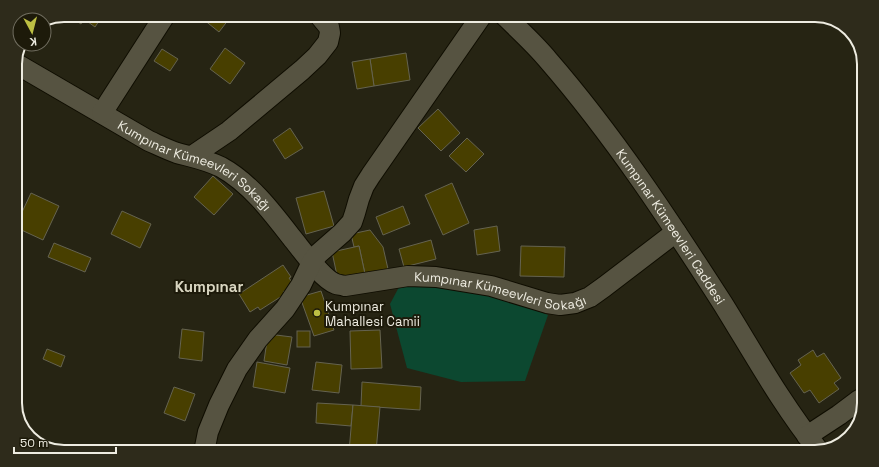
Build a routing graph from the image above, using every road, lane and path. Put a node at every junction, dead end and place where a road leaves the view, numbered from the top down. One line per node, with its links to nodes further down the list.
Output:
1 (160, 22): 6 (street, Kumpınar Kümeevleri Sokağı)
2 (325, 22): 7 (street)
3 (477, 22): 9 (street)
4 (511, 22): 8 (street, Kumpınar Kümeevleri Caddesi)
5 (22, 67): 6 (street, Kumpınar Kümeevleri Sokağı)
6 (102, 113): 7 (street, Kumpınar Kümeevleri Sokağı)
7 (192, 156): 9 (street, Kumpınar Kümeevleri Sokağı)
8 (676, 232): 9 (street, Kumpınar Kümeevleri Sokağı); 11 (street, Kumpınar Kümeevleri Caddesi)
9 (312, 262): 12 (street)
10 (857, 402): 11 (street)
11 (813, 444)
12 (205, 445)

